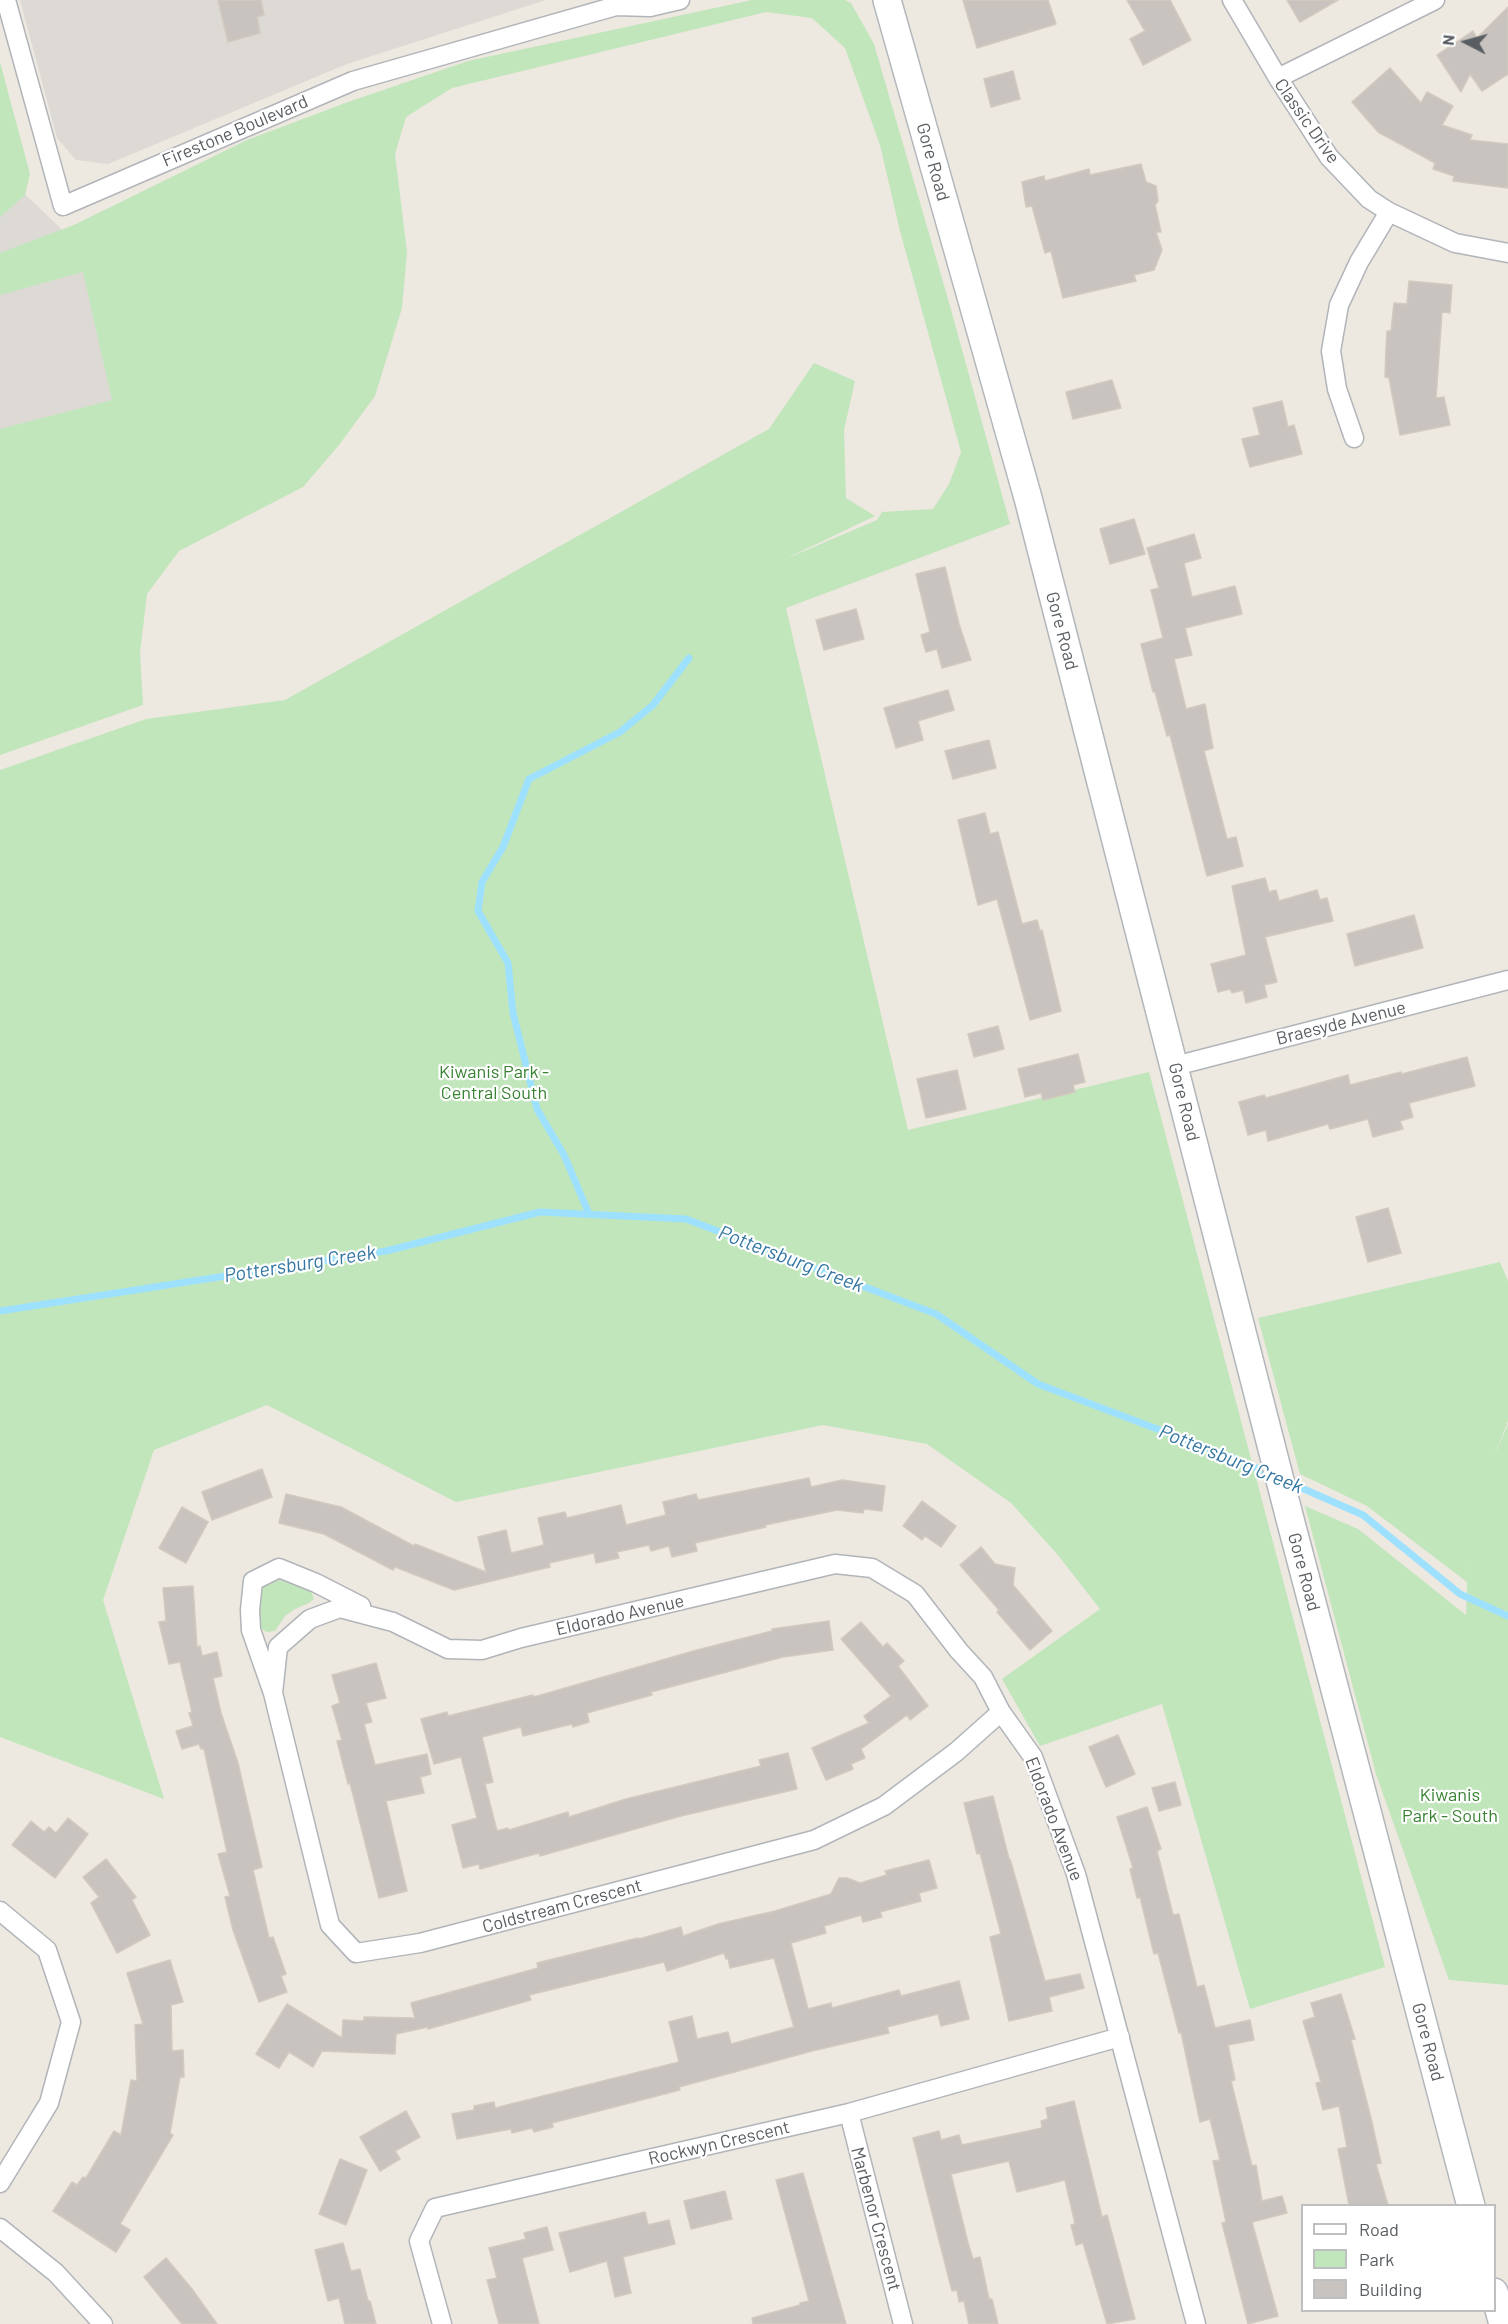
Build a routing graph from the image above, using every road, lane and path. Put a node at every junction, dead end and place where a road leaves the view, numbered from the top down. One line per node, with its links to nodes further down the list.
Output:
1 (6, 0): 6 (street, Firestone Boulevard)
2 (680, 0): 6 (street, Firestone Boulevard)
3 (887, 0): 12 (main road, Gore Road)
4 (1232, 0): 7 (street, Classic Drive)
5 (1434, 0): 7 (street)
6 (620, 3)
7 (1278, 78): 8 (street, Classic Drive)
8 (1389, 212): 9 (street, Classic Drive); 10 (street)
9 (1508, 253)
10 (1354, 438)
11 (1508, 980): 12 (street, Braesyde Avenue)
12 (1175, 1066): 20 (main road, Gore Road)
13 (393, 1622): 14 (street, Eldorado Avenue); 14 (street, Eldorado Avenue); 15 (street, Eldorado Avenue)
14 (273, 1693): 15 (street, Coldstream Crescent)
15 (1001, 1712): 17 (street, Eldorado Avenue)
16 (0, 1911): 19 (street)
17 (1120, 2037): 18 (street, Rockwyn Crescent); 26 (street, Eldorado Avenue)
18 (849, 2113): 24 (street, Rockwyn Crescent); 25 (street, Marbenor Crescent)
19 (0, 2183)
20 (1472, 2204)
21 (0, 2228): 23 (street)
22 (1496, 2299): 27 (main road)
23 (103, 2324)
24 (442, 2324)
25 (903, 2324)
26 (1196, 2324)
27 (1503, 2324)

